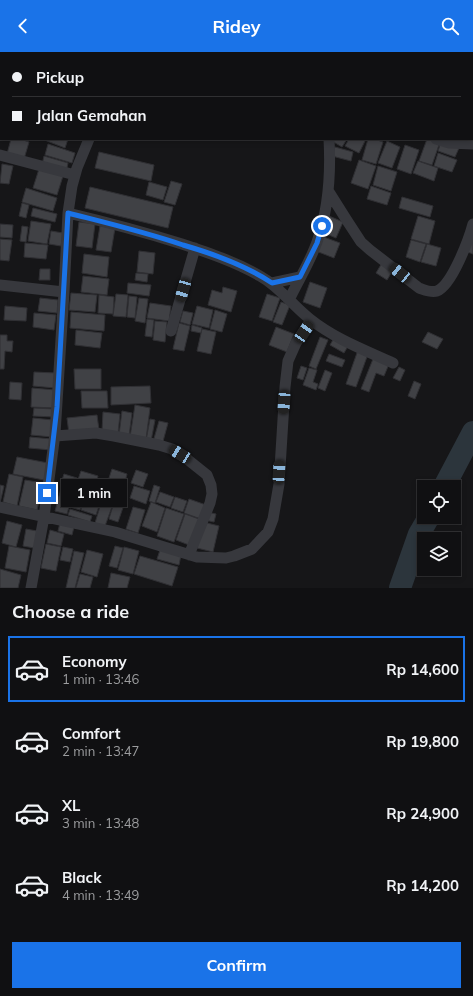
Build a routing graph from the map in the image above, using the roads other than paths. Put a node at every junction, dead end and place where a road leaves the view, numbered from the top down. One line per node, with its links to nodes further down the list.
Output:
1 (89, 140): 6 (street)
2 (329, 140): 7 (street)
3 (439, 140): 4 (street)
4 (473, 144)
5 (0, 155): 6 (street)
6 (75, 176): 8 (street)
7 (329, 192): 9 (street); 11 (street)
8 (68, 213): 10 (street); 14 (street)
9 (473, 224)
10 (195, 248): 12 (street); 17 (street)
11 (300, 277): 12 (street); 15 (street)
12 (272, 283): 15 (street)
13 (0, 285): 14 (street)
14 (64, 292): 19 (street)
15 (288, 300): 16 (street)
16 (311, 320): 18 (street); 22 (street)
17 (171, 331)
18 (393, 363)
19 (55, 436): 21 (street); 22 (street)
20 (0, 507): 21 (street)
21 (44, 517): 22 (street); 23 (street)
22 (189, 555)
23 (31, 588)

